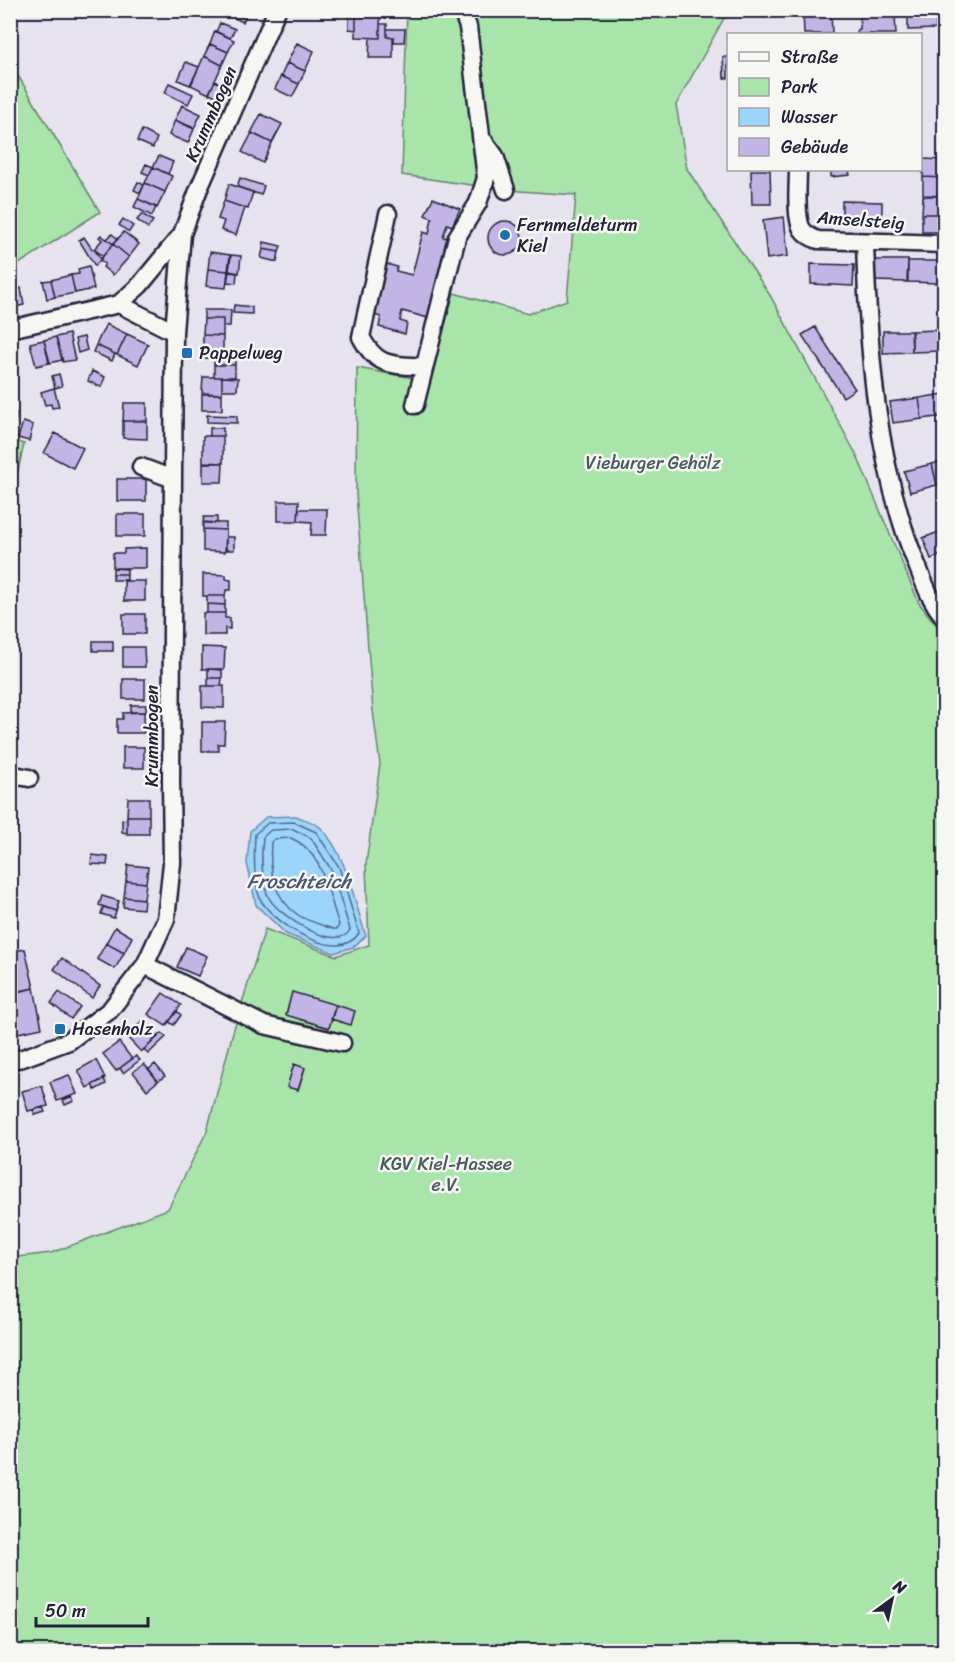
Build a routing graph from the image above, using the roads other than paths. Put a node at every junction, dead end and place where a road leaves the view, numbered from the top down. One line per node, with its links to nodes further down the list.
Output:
1 (277, 10): 7 (street, Krummbogen)
2 (462, 10): 3 (street)
3 (481, 138): 5 (street); 13 (street)
4 (798, 171): 8 (street, Amselsteig)
5 (506, 190)
6 (388, 214): 13 (street)
7 (182, 234): 10 (street, Krummbogen); 12 (street, Krummbogen)
8 (865, 242): 9 (street, Amselsteig); 17 (street)
9 (945, 244)
10 (119, 304): 11 (street); 12 (street)
11 (10, 329)
12 (174, 332): 16 (street, Krummbogen)
13 (424, 368): 14 (street)
14 (415, 405)
15 (141, 467): 16 (street)
16 (173, 479): 20 (street, Krummbogen)
17 (945, 617)
18 (10, 774): 19 (street)
19 (29, 778)
20 (145, 965): 21 (street); 22 (street, Krummbogen)
21 (342, 1043)
22 (10, 1060)

